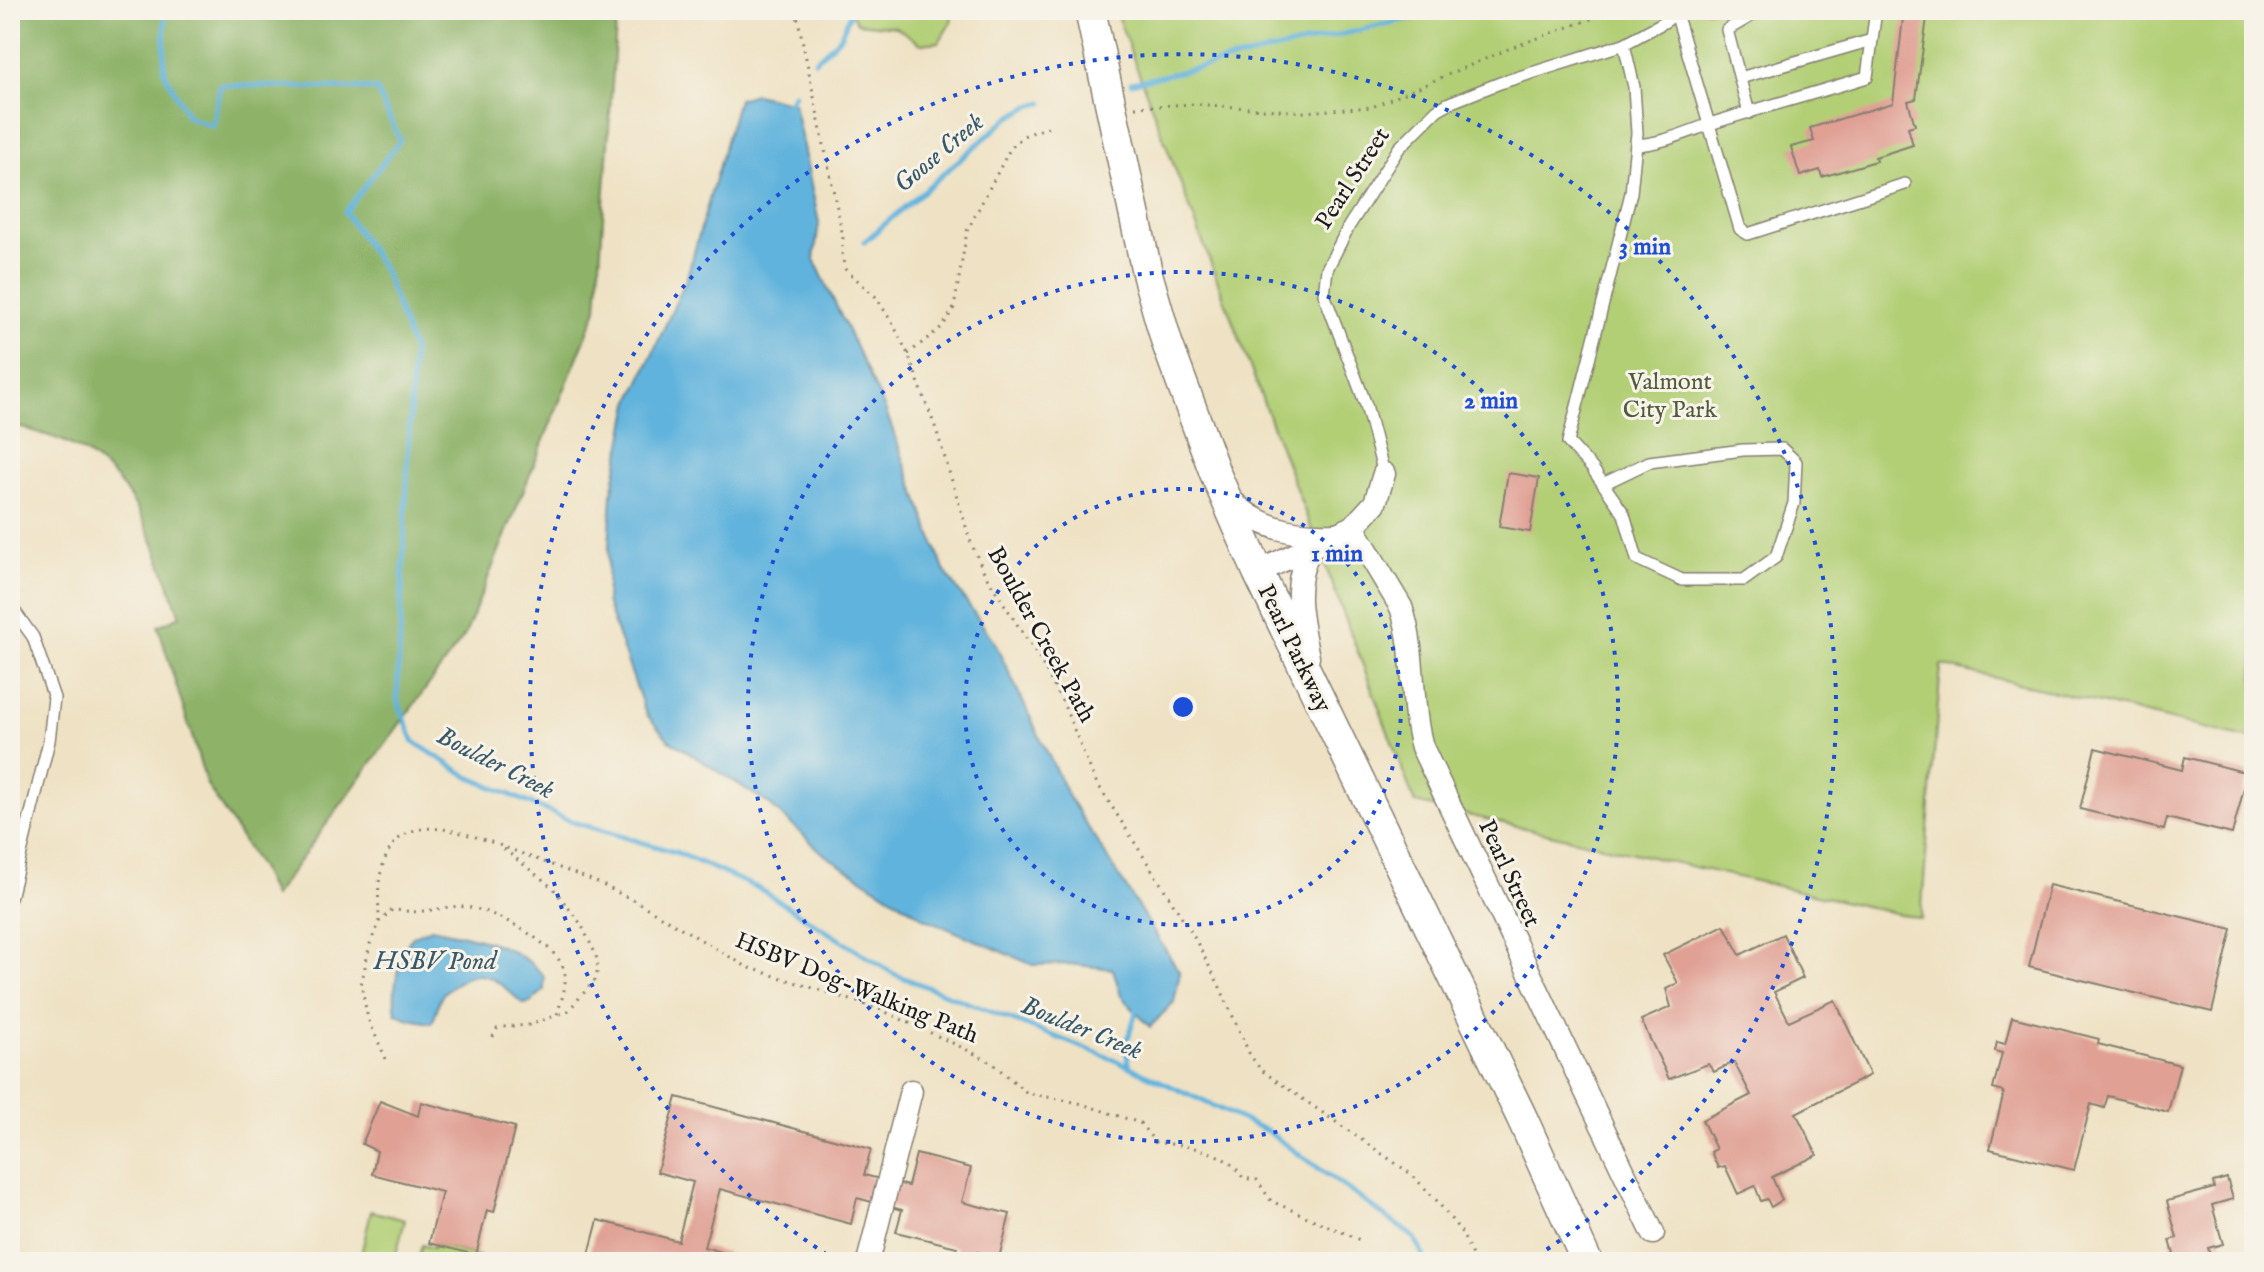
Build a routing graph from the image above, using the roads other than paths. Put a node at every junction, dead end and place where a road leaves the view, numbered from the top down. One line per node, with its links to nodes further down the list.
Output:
1 (1090, 10): 14 (main road, Pearl Parkway)
2 (1761, 10): 7 (lane)
3 (1876, 10): 5 (lane)
4 (1678, 11): 6 (lane, Pearl Street); 9 (lane)
5 (1872, 40): 7 (lane); 8 (lane)
6 (1624, 44): 10 (lane); 12 (lane, Pearl Street)
7 (1740, 78): 8 (lane)
8 (1749, 113): 9 (lane)
9 (1709, 124): 10 (lane); 11 (lane)
10 (1636, 145): 13 (lane)
11 (1905, 184)
12 (1384, 474): 15 (street, Pearl Street)
13 (1603, 484): 13 (lane)
14 (1222, 490): 15 (street); 17 (main road, Pearl Parkway)
15 (1347, 531): 16 (street, Pearl Street); 22 (street, Pearl Street)
16 (1311, 548): 17 (street, Pearl Street); 19 (street)
17 (1258, 572): 19 (main road, Pearl Parkway)
18 (10, 605): 20 (lane)
19 (1314, 689): 23 (main road, Pearl Parkway)
20 (10, 898)
21 (911, 1091): 24 (street)
22 (1653, 1233)
23 (1585, 1260)
24 (868, 1262)

